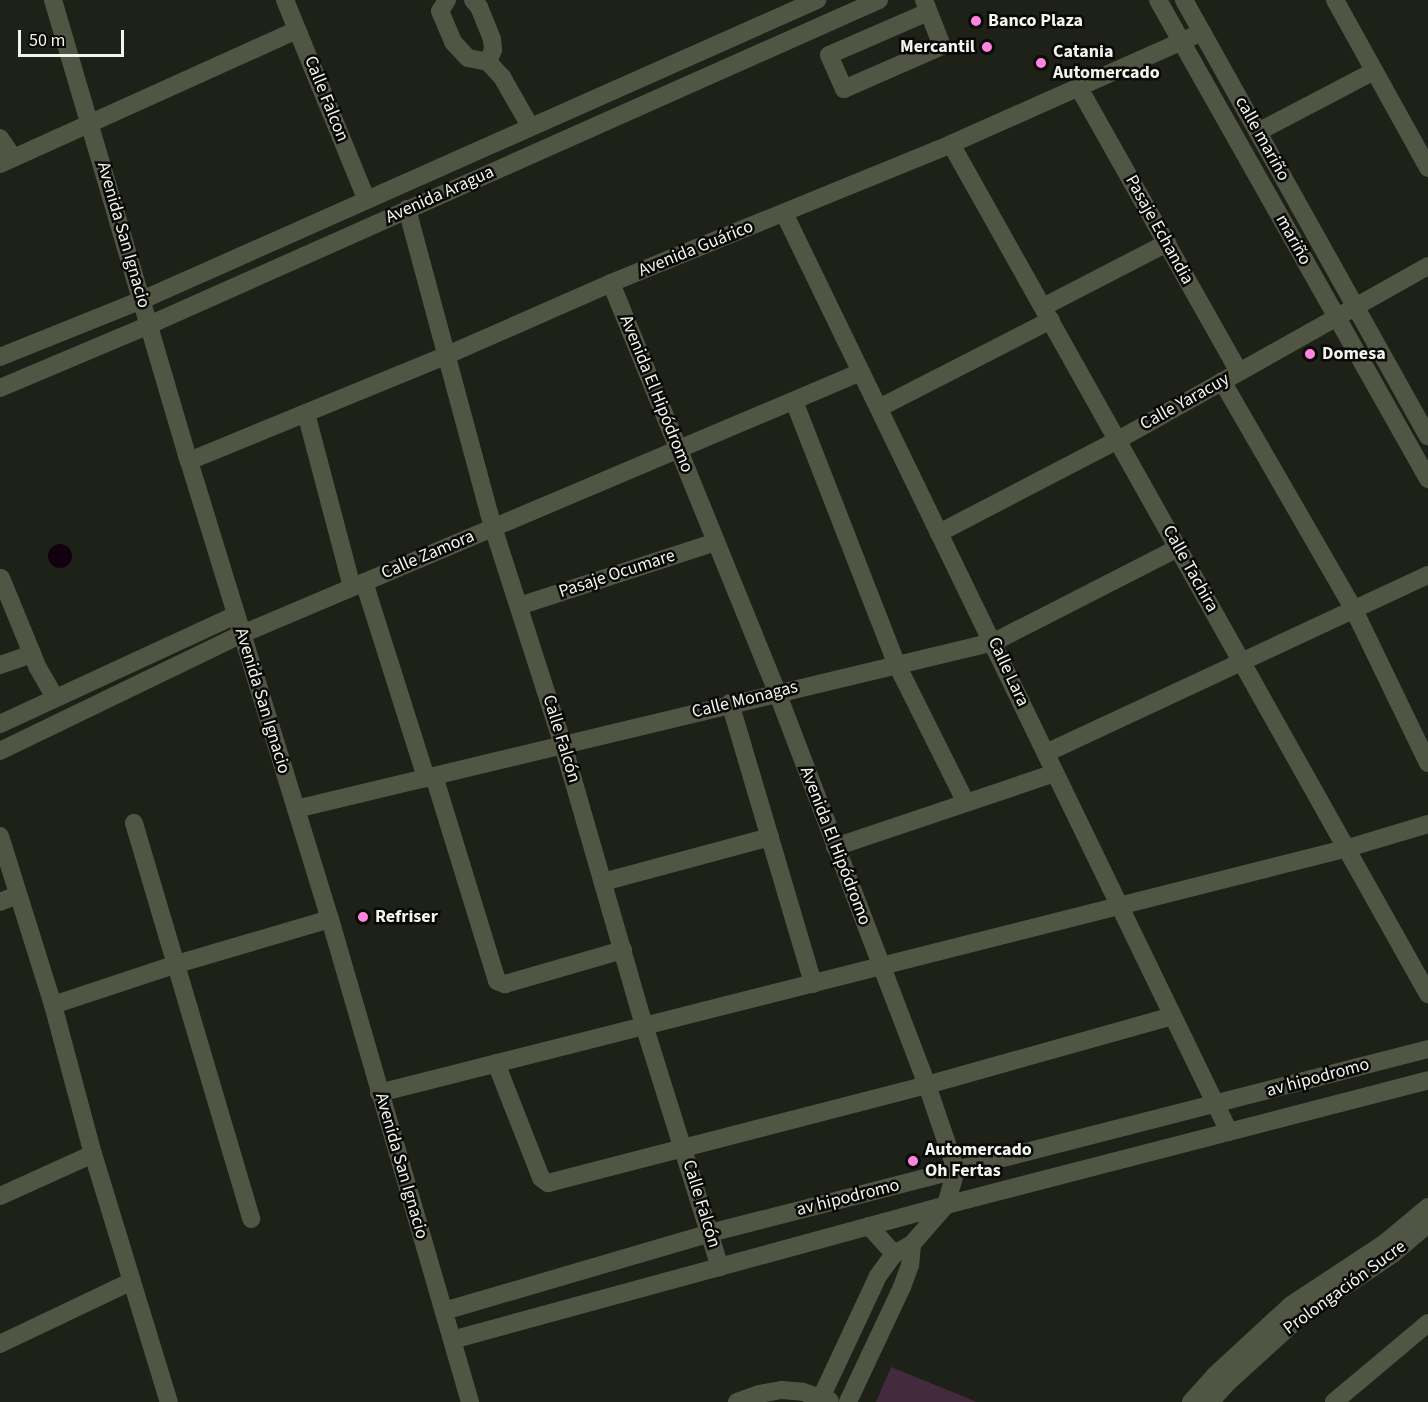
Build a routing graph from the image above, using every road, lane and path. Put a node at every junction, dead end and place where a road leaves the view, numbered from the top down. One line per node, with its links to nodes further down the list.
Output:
1 (53, 0): 17 (street, Avenida San Ignacio)
2 (285, 0): 11 (street, Calle Falcon)
3 (447, 0): 14 (street)
4 (473, 0): 14 (street)
5 (818, 0): 18 (street, Avenida Aragua)
6 (879, 0): 25 (street, Avenida Aragua)
7 (1158, 0): 13 (street, mariño)
8 (1184, 0): 12 (street, calle mariño)
9 (1335, 0): 15 (street)
10 (926, 6): 10 (street)
11 (297, 30): 17 (street); 24 (street, Calle Falcon)
12 (1202, 32): 13 (street, Avenida Guárico); 19 (street, calle mariño)
13 (1182, 43): 16 (street, Avenida Guárico); 33 (street, mariño)
14 (488, 62): 18 (street)
15 (1374, 71): 19 (street); 23 (street)
16 (1078, 88): 21 (street, Avenida Guárico); 27 (street, Pasaje Echandia)
17 (90, 124): 22 (street); 30 (street, Avenida San Ignacio)
18 (530, 126): 24 (street, Avenida Aragua)
19 (1258, 132): 31 (street, calle mariño)
20 (0, 138): 22 (street)
21 (951, 144): 26 (street, Avenida Guárico); 32 (street, Calle Tachira)
22 (7, 160)
23 (1428, 168)
24 (366, 198): 30 (street, Avenida Aragua)
25 (407, 209): 34 (street, Avenida Aragua); 35 (street, Calle Falcón)
26 (784, 213): 29 (street, Avenida Guárico); 37 (street, Calle Lara)
27 (1167, 243): 32 (street); 38 (street, Pasaje Echandia)
28 (1428, 266): 31 (street, Calle Yaracuy)
29 (611, 283): 35 (street, Avenida Guárico); 47 (street, Avenida El Hipódromo)
30 (142, 300): 34 (street, Avenida San Ignacio); 36 (street, Avenida Aragua)
31 (1356, 307): 33 (street, Calle Yaracuy); 44 (street, calle mariño)
32 (1047, 314): 42 (street); 46 (street, Calle Tachira)
33 (1337, 318): 38 (street, Calle Yaracuy); 49 (street, mariño)
34 (149, 325): 40 (street, Avenida Aragua); 48 (street, Avenida San Ignacio)
35 (445, 356): 43 (street, Avenida Guárico); 50 (street, Calle Falcón)
36 (0, 357)
37 (861, 372): 41 (street, Calle Zamora); 42 (street, Calle Lara)
38 (1239, 372): 39 (street, Calle Yaracuy)
39 (1222, 381): 46 (street, Calle Yaracuy); 58 (street)
40 (0, 388)
41 (794, 401): 47 (street, Calle Zamora); 65 (street)
42 (879, 408): 51 (street, Calle Lara)
43 (306, 413): 48 (street, Avenida Guárico); 56 (street)
44 (1423, 417): 45 (street, calle mariño)
45 (1428, 436)
46 (1118, 440): 51 (street, Calle Yaracuy); 53 (street, Calle Tachira)
47 (678, 449): 50 (street, Calle Zamora); 52 (street, Avenida El Hipódromo)
48 (189, 461): 59 (street, Avenida San Ignacio)
49 (1428, 479)
50 (493, 527): 56 (street, Calle Zamora); 57 (street, Calle Falcón)
51 (939, 533): 61 (street, Calle Lara)
52 (716, 542): 57 (street, Pasaje Ocumare); 66 (street, Avenida El Hipódromo)
53 (1178, 548): 61 (street, Calle Monagas); 63 (street, Calle Tachira)
54 (1428, 575): 58 (street)
55 (1, 578): 62 (street)
56 (358, 584): 60 (street, Calle Zamora); 75 (street)
57 (519, 606): 70 (street, Calle Falcón)
58 (1354, 610): 63 (street); 73 (street)
59 (236, 615): 60 (street, Avenida San Ignacio); 67 (street)
60 (242, 634): 71 (street, Calle Zamora); 77 (street, Avenida San Ignacio)
61 (994, 642): 65 (street, Calle Monagas); 72 (street, Calle Lara)
62 (32, 654): 64 (street); 67 (street)
63 (1243, 662): 72 (street); 83 (street, Calle Tachira)
64 (0, 665)
65 (897, 665): 66 (street, Calle Monagas); 76 (street)
66 (777, 692): 68 (street, Calle Monagas); 82 (street, Avenida El Hipódromo)
67 (55, 698): 69 (street)
68 (730, 703): 70 (street, Calle Monagas); 81 (street)
69 (0, 724)
70 (563, 745): 75 (street, Calle Monagas); 84 (street, Calle Falcón)
71 (0, 751)
72 (1046, 753): 74 (street, Calle Lara)
73 (1428, 763)
74 (1055, 773): 76 (street); 86 (street, Calle Lara)
75 (430, 777): 77 (street, Calle Monagas); 88 (street)
76 (966, 804): 82 (street)
77 (296, 809): 87 (street, Avenida San Ignacio)
78 (134, 823): 89 (street)
79 (1428, 824): 83 (street)
80 (0, 836): 85 (street)
81 (770, 837): 84 (street); 91 (street)
82 (835, 847): 90 (street, Avenida El Hipódromo)
83 (1348, 848): 86 (street); 92 (street, Calle Tachira)
84 (603, 882): 88 (street, Calle Falcón)
85 (8, 899): 93 (street)
86 (1119, 906): 90 (street); 94 (street, Calle Lara)
87 (330, 920): 89 (street); 100 (street, Avenida San Ignacio)
88 (623, 950): 95 (street, Calle Falcón)
89 (177, 964): 93 (street); 109 (street)
90 (880, 967): 91 (street); 99 (street, Avenida El Hipódromo)
91 (813, 984): 95 (street)
92 (1428, 994)
93 (53, 1005): 104 (street)
94 (1173, 1016): 99 (street); 101 (street, Calle Lara)
95 (644, 1025): 97 (street); 103 (street, Calle Falcón)
96 (1428, 1049): 101 (street, av hipodromo)
97 (496, 1063): 100 (street); 103 (street)
98 (1428, 1080): 102 (street, av hipodromo)
99 (927, 1085): 103 (street); 105 (street, Avenida El Hipódromo)
100 (380, 1093): 117 (street, Avenida San Ignacio)
101 (1216, 1104): 102 (street, Calle Lara); 105 (street, av hipodromo)
102 (1229, 1132): 107 (street, av hipodromo)
103 (684, 1149): 112 (street, Calle Falcón)
104 (93, 1154): 106 (street); 116 (street)
105 (956, 1170): 107 (street); 112 (street, av hipodromo)
106 (0, 1196)
107 (946, 1205): 111 (street, av hipodromo); 113 (street)
108 (1428, 1207): 121 (street)
109 (251, 1219)
110 (1428, 1224): 121 (street, Prolongación Sucre)
111 (869, 1226): 114 (street); 115 (street, av hipodromo)
112 (710, 1233): 115 (street, Calle Falcón); 117 (street, av hipodromo)
113 (912, 1244): 114 (street); 126 (street)
114 (894, 1254): 122 (street)
115 (720, 1267): 119 (street, av hipodromo)
116 (132, 1281): 120 (street); 123 (street)
117 (444, 1311): 119 (street, Avenida San Ignacio)
118 (1428, 1323): 129 (street)
119 (452, 1340): 124 (street, Avenida San Ignacio)
120 (0, 1344)
121 (1221, 1379): 127 (street); 128 (street, Prolongación Sucre)
122 (824, 1401): 125 (street)
123 (169, 1402)
124 (470, 1402)
125 (737, 1402)
126 (848, 1402)
127 (1191, 1402)
128 (1210, 1402)
129 (1334, 1402)

